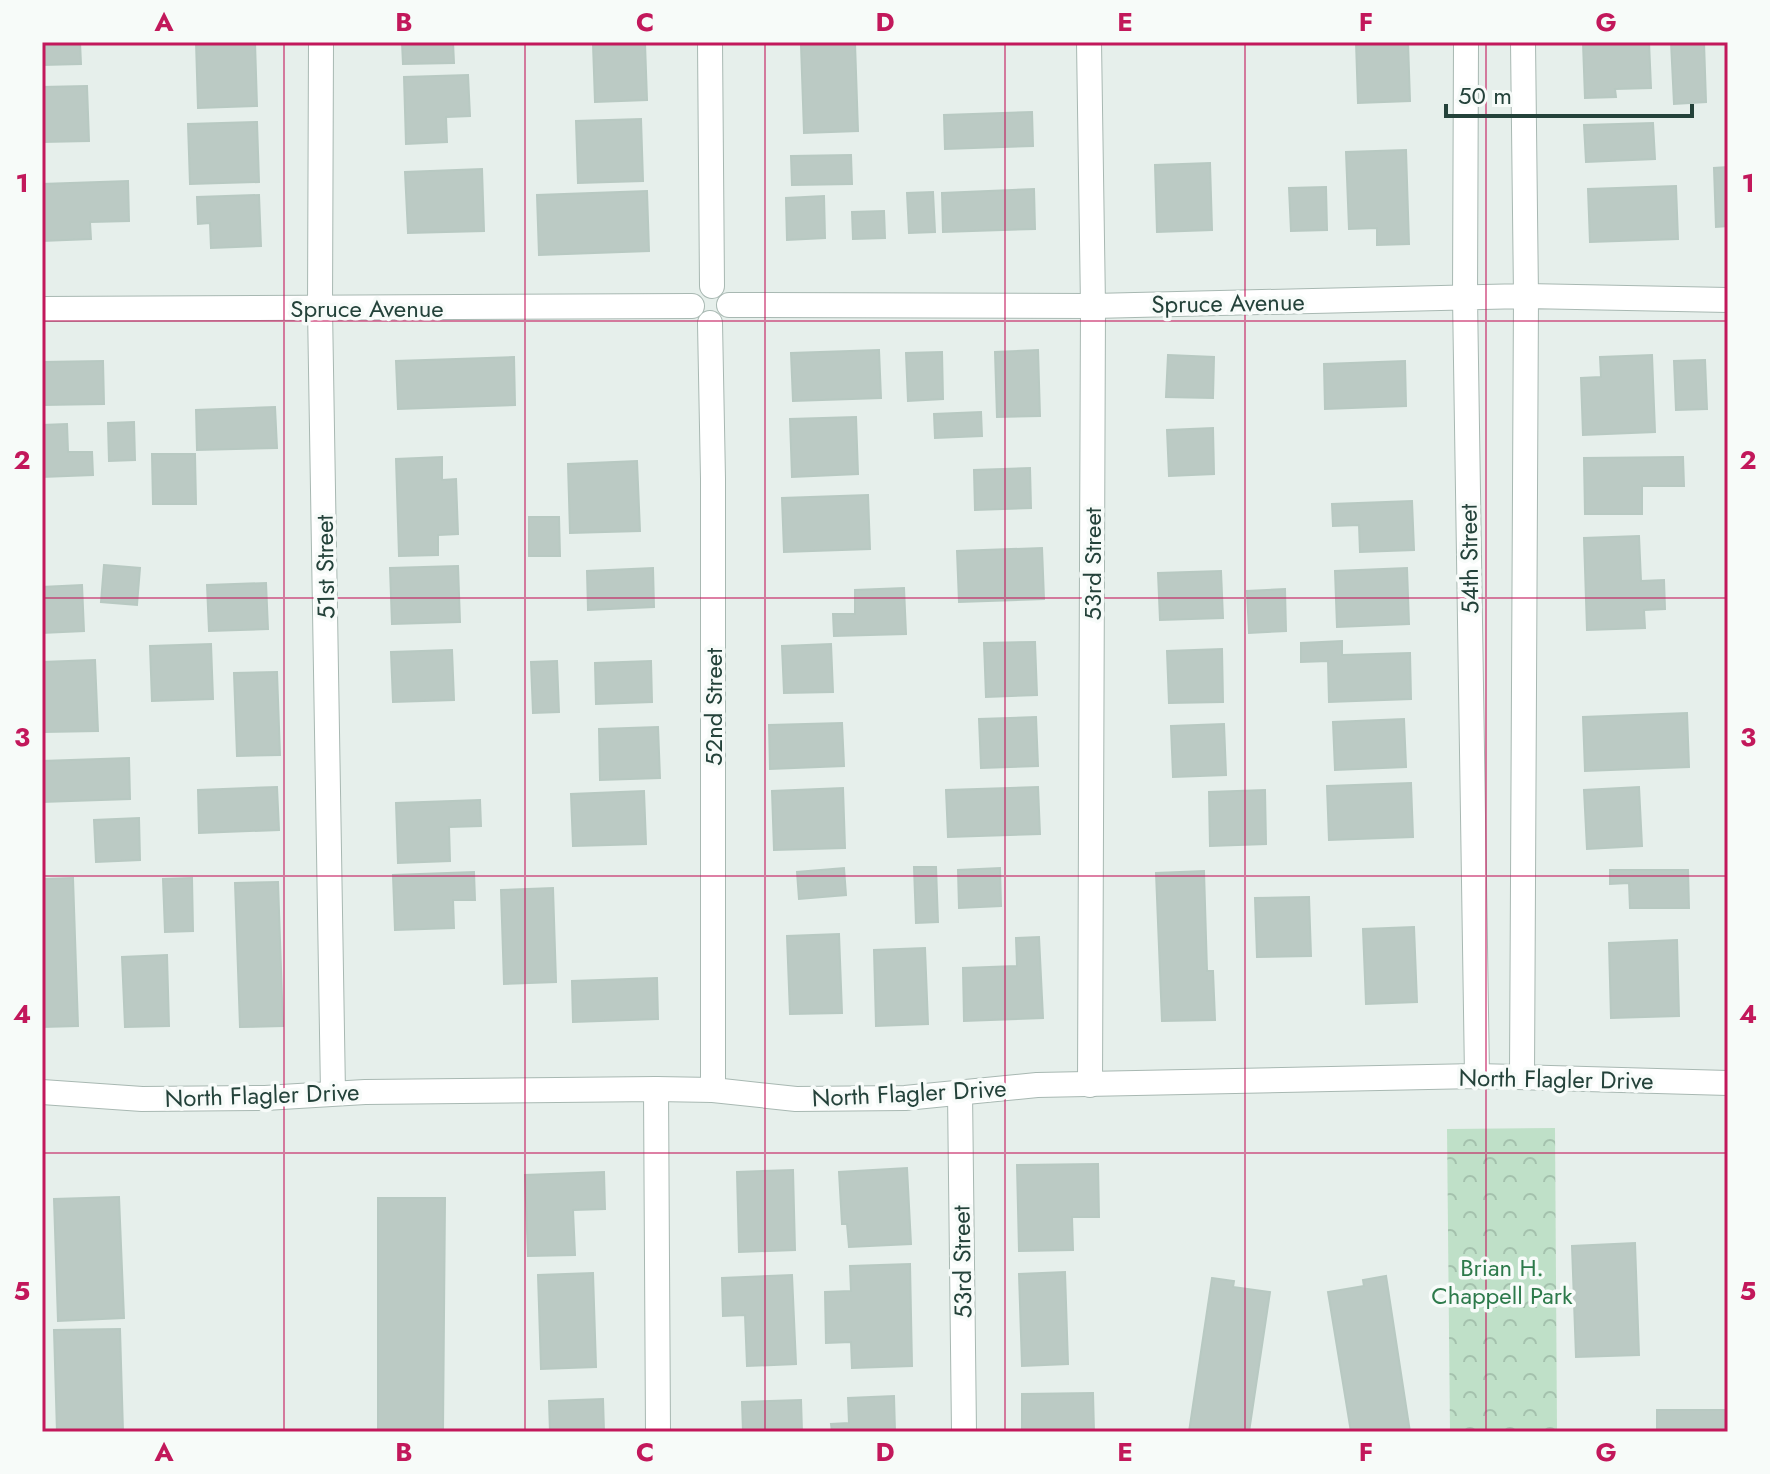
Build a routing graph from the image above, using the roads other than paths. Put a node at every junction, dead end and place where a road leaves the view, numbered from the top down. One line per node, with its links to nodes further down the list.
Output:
1 (321, 42): 14 (street, 51st Street)
2 (710, 42): 6 (street)
3 (1089, 42): 12 (street, 53rd Street)
4 (1466, 42): 8 (street, 54th Street)
5 (1523, 42): 7 (street)
6 (712, 286): 10 (street); 11 (street)
7 (1526, 296): 8 (street, Spruce Avenue); 9 (street, Spruce Avenue); 17 (street)
8 (1465, 297): 12 (street, Spruce Avenue); 16 (street, 54th Street)
9 (1728, 300)
10 (729, 305): 12 (street, Spruce Avenue); 15 (street)
11 (692, 306): 14 (street, Spruce Avenue); 15 (street)
12 (1093, 306): 19 (street, 53rd Street)
13 (42, 309): 14 (street, Spruce Avenue)
14 (320, 309): 24 (street, 51st Street)
15 (710, 323): 21 (street, 52nd Street)
16 (1477, 1076): 17 (street, North Flagler Drive); 19 (street, North Flagler Drive)
17 (1522, 1076): 18 (street, North Flagler Drive)
18 (1728, 1083)
19 (1090, 1085): 23 (street, North Flagler Drive)
20 (656, 1089): 21 (street, North Flagler Drive); 24 (street, North Flagler Drive); 25 (street)
21 (713, 1090): 23 (street, North Flagler Drive)
22 (42, 1092): 24 (street, North Flagler Drive)
23 (960, 1092): 26 (street, 53rd Street)
24 (333, 1093)
25 (658, 1432)
26 (964, 1432)

